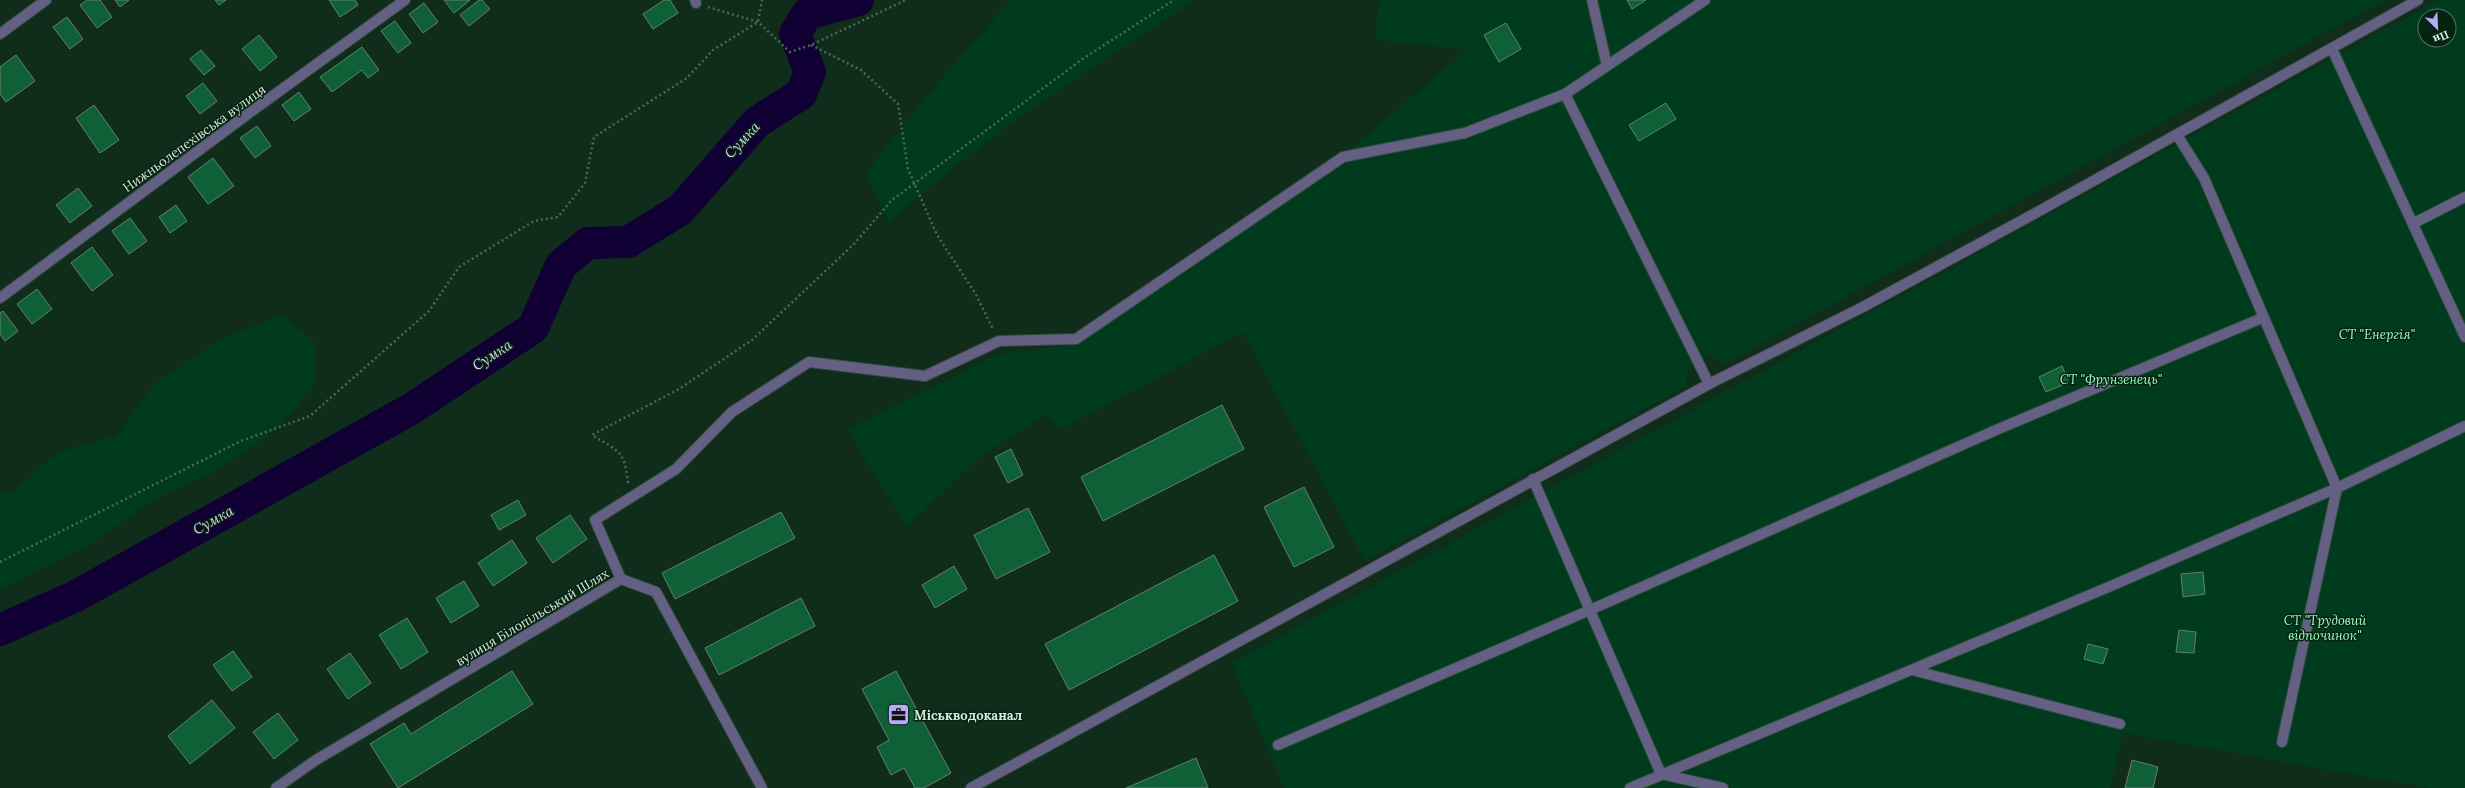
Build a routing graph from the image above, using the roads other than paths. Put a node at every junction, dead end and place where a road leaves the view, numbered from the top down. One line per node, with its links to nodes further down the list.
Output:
1 (46, 0): 6 (street)
2 (405, 0): 13 (street, Нижньолепехівська вулиця)
3 (1592, 0): 8 (street)
4 (1705, 0): 8 (street)
5 (2418, 0): 7 (street)
6 (0, 34)
7 (2332, 49): 10 (street); 12 (street)
8 (1607, 66): 9 (street)
9 (1565, 94): 16 (street); 20 (street)
10 (2177, 135): 14 (street); 16 (street)
11 (2465, 198): 12 (street)
12 (2414, 223): 15 (street)
13 (0, 298)
14 (2262, 318): 19 (street); 21 (street)
15 (2465, 337)
16 (1708, 384): 18 (street)
17 (2465, 426): 19 (street)
18 (1533, 480): 21 (street); 29 (street)
19 (2337, 488): 22 (street); 24 (street)
20 (621, 579): 27 (street, вулиця Білопільський Шлях); 28 (street, вулиця Білопільський Шлях)
21 (1590, 610): 25 (street); 26 (street)
22 (1912, 670): 23 (street); 26 (street)
23 (2120, 724)
24 (2282, 742)
25 (1278, 745)
26 (1662, 774): 30 (street); 31 (street)
27 (276, 788)
28 (762, 788)
29 (971, 788)
30 (1630, 788)
31 (1724, 788)

